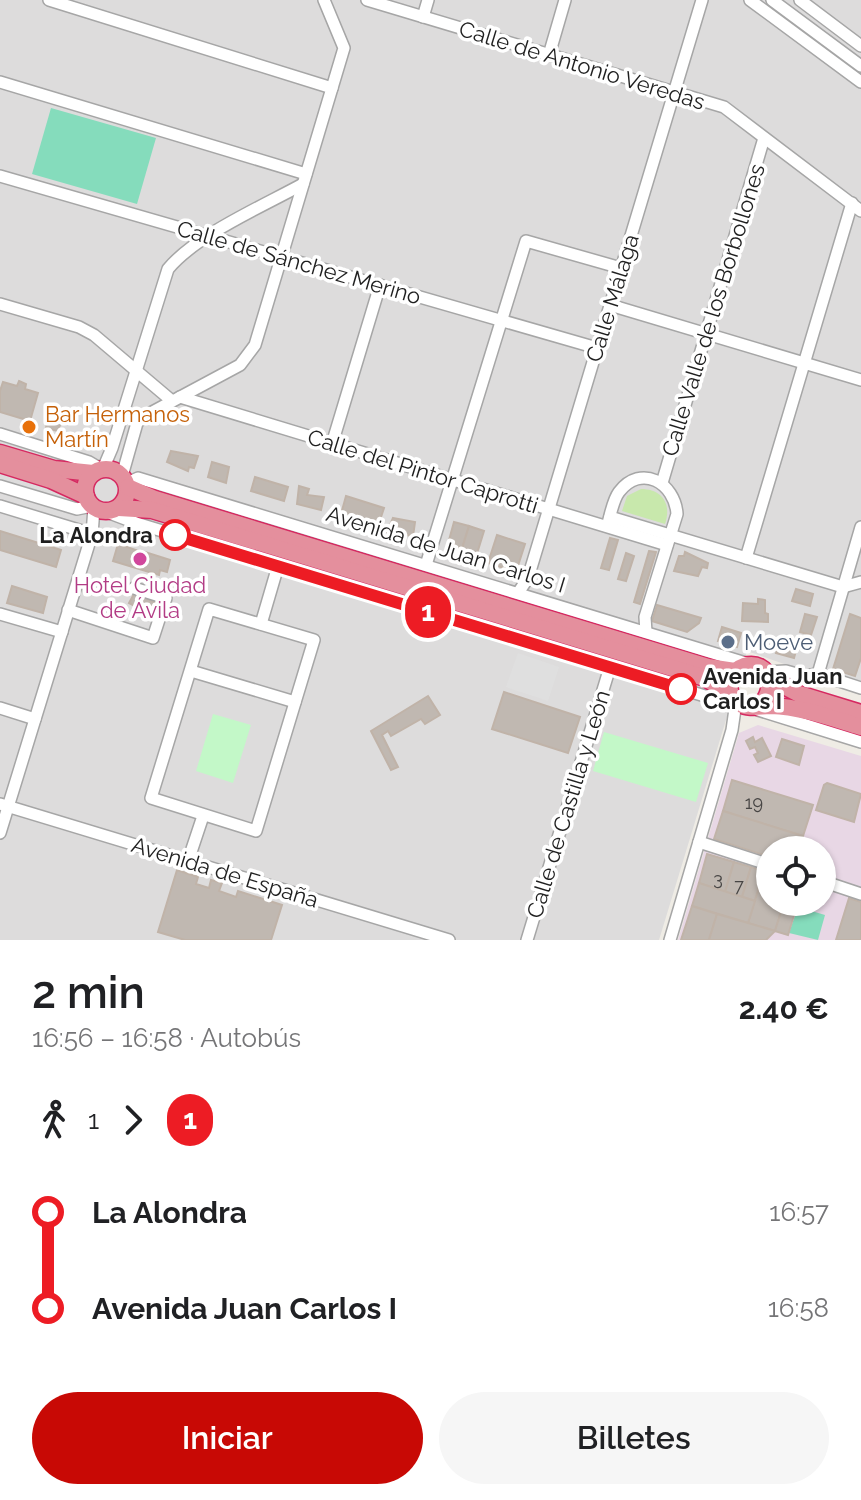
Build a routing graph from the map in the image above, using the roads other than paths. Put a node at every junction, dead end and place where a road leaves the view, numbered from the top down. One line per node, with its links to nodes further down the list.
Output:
1 (49, 0): 16 (street)
2 (324, 0): 16 (street)
3 (367, 0): 10 (street, Calle de Antonio Veredas)
4 (428, 0): 10 (street)
5 (565, 0): 12 (street)
6 (702, 0): 17 (street, Calle Málaga)
7 (750, 0): 15 (street)
8 (772, 0): 13 (street)
9 (800, 0): 11 (street)
10 (423, 17): 12 (street, Calle de Antonio Veredas)
11 (861, 46)
12 (549, 55): 17 (street, Calle de Antonio Veredas)
13 (861, 66)
14 (0, 82): 20 (street)
15 (861, 82)
16 (332, 88): 20 (street)
17 (674, 92): 18 (street, Calle de Antonio Veredas); 24 (street, Calle Málaga)
18 (764, 138): 21 (street, Calle de Antonio Veredas); 29 (street, Calle Valle de los Borbollones)
19 (0, 176): 22 (street, Calle de Sánchez Merino)
20 (305, 179): 22 (street); 23 (street)
21 (856, 207): 31 (street)
22 (209, 236): 23 (street, Calle de Sánchez Merino); 32 (street)
23 (281, 257): 25 (street, Calle de Sánchez Merino); 34 (street)
24 (621, 268): 27 (street, Calle Málaga); 28 (street)
25 (380, 285): 28 (street, Calle de Sánchez Merino); 36 (street)
26 (0, 304): 32 (street, Calle del Pintor Caprotti)
27 (610, 305): 29 (street); 30 (street, Calle Málaga)
28 (501, 320): 30 (street, Calle de Sánchez Merino); 40 (street)
29 (706, 334): 31 (street); 42 (street, Calle Valle de los Borbollones)
30 (597, 348): 46 (street, Calle Málaga)
31 (804, 363): 33 (street); 51 (street)
32 (135, 373): 34 (street, Calle del Pintor Caprotti); 39 (street)
33 (861, 380)
34 (176, 399): 36 (street, Calle del Pintor Caprotti); 41 (street)
35 (0, 434): 39 (street)
36 (332, 444): 40 (street, Calle del Pintor Caprotti)
37 (0, 453): 39 (highway)
38 (0, 464): 45 (highway)
39 (99, 471): 41 (highway); 45 (highway)
40 (452, 480): 46 (street, Calle del Pintor Caprotti); 52 (street)
41 (125, 482): 45 (highway); 52 (street, Avenida de Juan Carlos I); 65 (highway, Avenida de Juan Carlos I)
42 (662, 483): 47 (street); 50 (street)
43 (0, 486): 45 (street)
44 (0, 506): 49 (street)
45 (100, 507): 49 (street); 53 (street); 70 (highway)
46 (549, 509): 47 (street, Calle del Pintor Caprotti); 57 (street, Calle Málaga)
47 (608, 522): 50 (street, Calle del Pintor Caprotti)
48 (861, 527): 55 (street)
49 (92, 534): 58 (street)
50 (669, 540): 51 (street, Calle del Pintor Caprotti); 61 (street)
51 (746, 558): 55 (street, Calle del Pintor Caprotti)
52 (426, 565): 57 (street, Avenida de Juan Carlos I)
53 (278, 566): 60 (street); 63 (street)
54 (861, 582): 55 (street)
55 (843, 587): 67 (street)
56 (134, 588): 58 (street)
57 (518, 593): 61 (street, Avenida de Juan Carlos I)
58 (68, 610): 62 (street)
59 (0, 614): 62 (street)
60 (261, 624): 64 (street); 69 (street)
61 (640, 630): 66 (street, Avenida de Juan Carlos I)
62 (62, 632): 73 (street)
63 (610, 667): 70 (street); 85 (street, Calle de Castilla y León)
64 (191, 671): 69 (street); 77 (street)
65 (735, 671): 66 (highway); 70 (highway)
66 (763, 672): 67 (street); 70 (highway); 72 (highway, Avenida de Juan Carlos I)
67 (818, 674): 68 (street)
68 (861, 688)
69 (295, 702): 77 (street)
70 (742, 702): 74 (highway); 75 (street); 79 (street)
71 (0, 708): 73 (street)
72 (861, 713)
73 (35, 719): 76 (street)
74 (861, 727)
75 (861, 742)
76 (4, 805): 78 (street); 81 (street, Avenida de España)
77 (203, 816): 81 (street)
78 (0, 833)
79 (699, 842): 80 (street); 86 (street)
80 (756, 860)
81 (188, 861): 84 (street, Avenida de España)
82 (836, 886): 83 (street)
83 (861, 894)
84 (449, 940)
85 (527, 940)
86 (670, 940)

